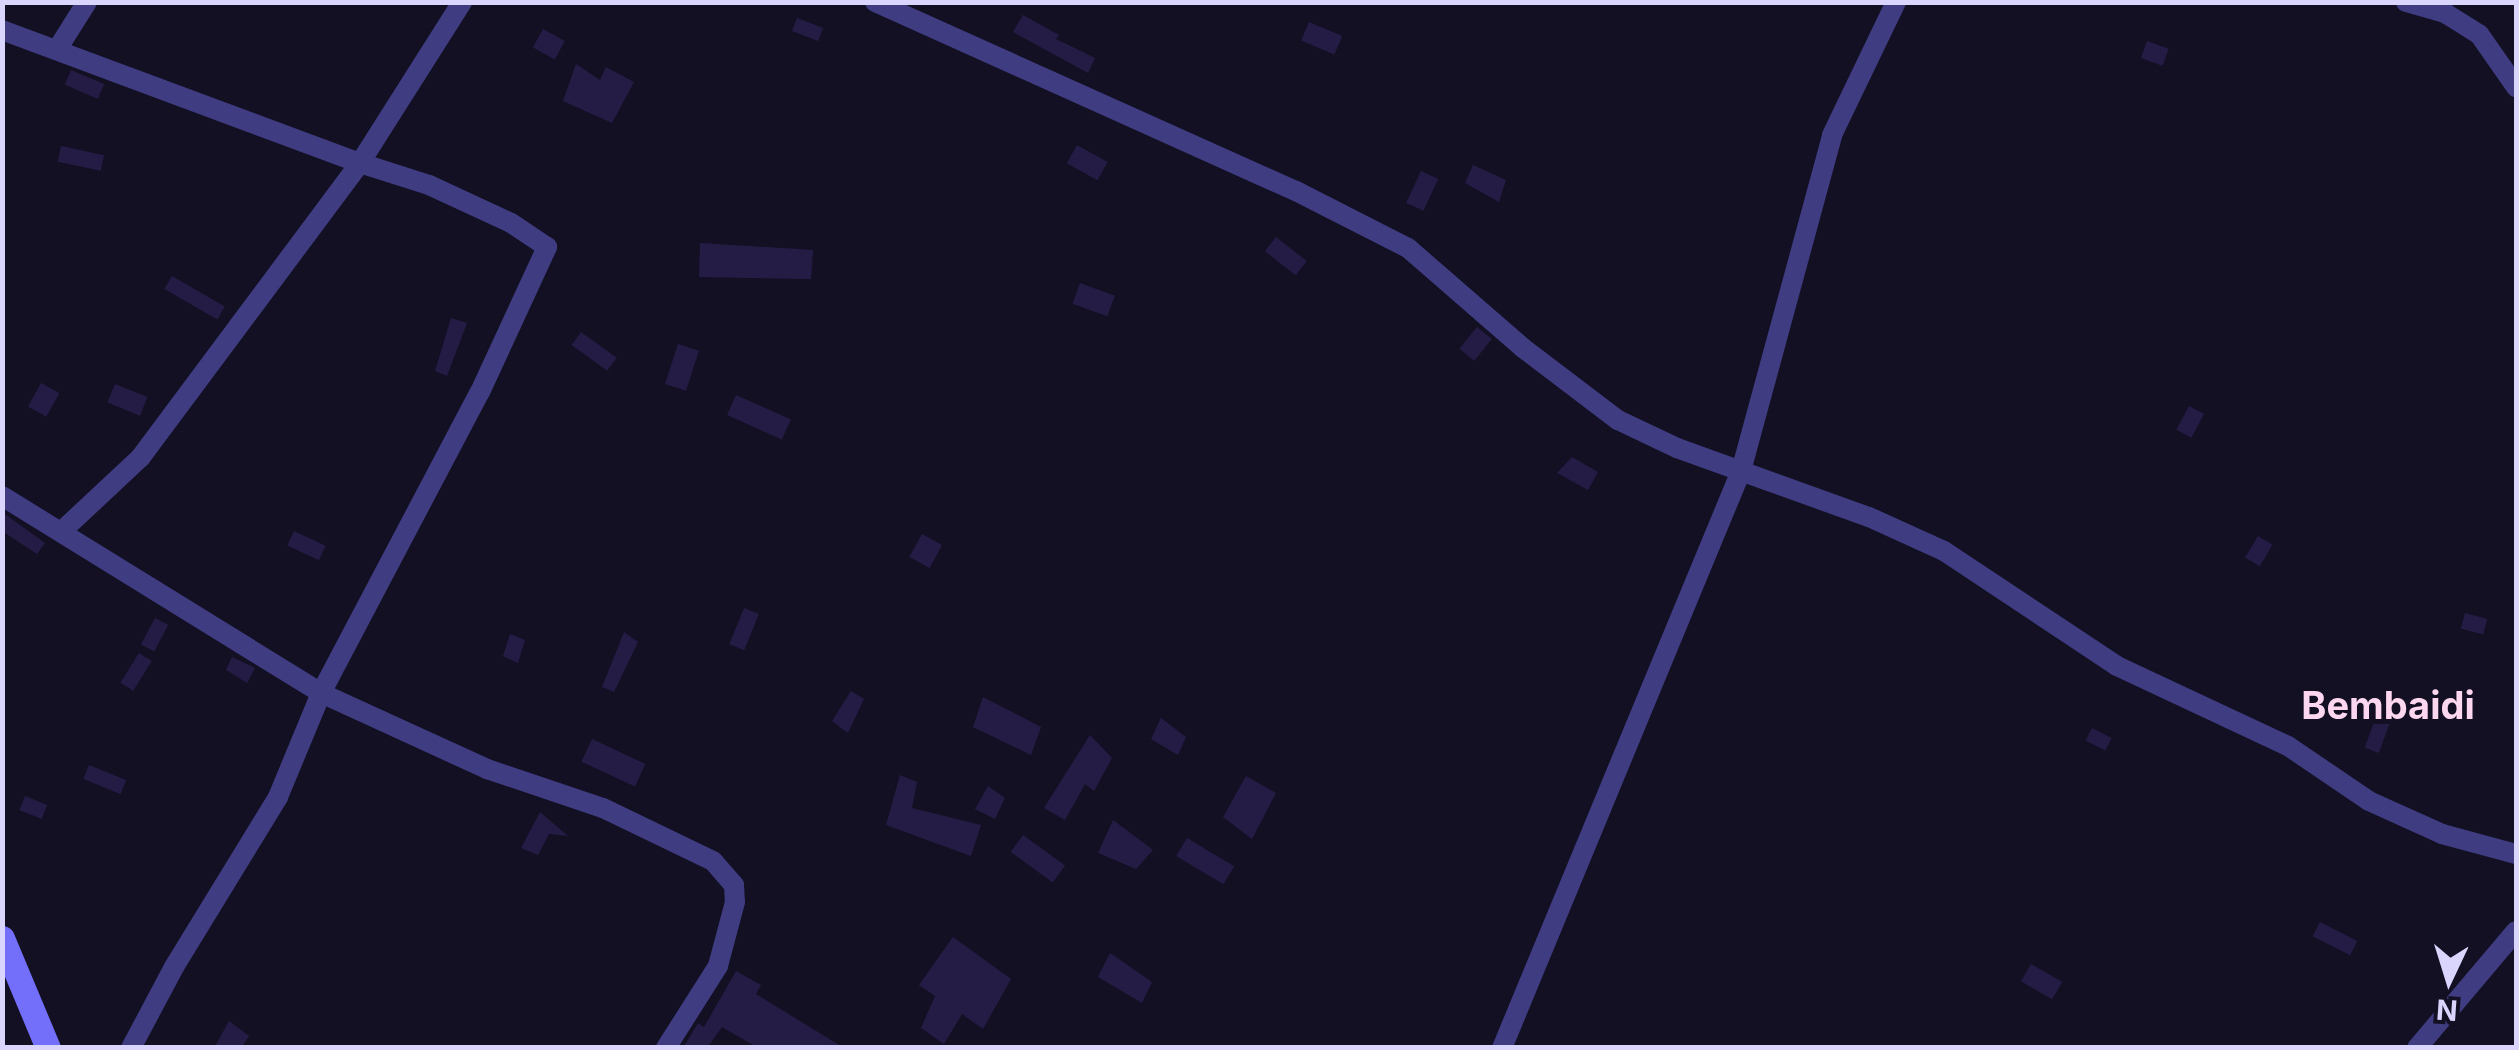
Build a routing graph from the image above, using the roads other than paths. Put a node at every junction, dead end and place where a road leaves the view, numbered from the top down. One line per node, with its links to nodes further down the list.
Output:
1 (87, 2): 7 (street)
2 (462, 2): 9 (street)
3 (874, 2): 10 (street)
4 (1896, 2): 10 (street)
5 (2406, 2): 8 (street)
6 (2, 30): 7 (street)
7 (58, 48): 9 (street)
8 (2516, 87)
9 (360, 162): 12 (street); 13 (street)
10 (1741, 471): 14 (street); 20 (street)
11 (2, 496): 12 (street)
12 (62, 531): 13 (street)
13 (321, 693): 18 (street); 19 (street)
14 (2516, 854)
15 (2516, 931): 21 (street)
16 (2, 938): 17 (street)
17 (48, 1048)
18 (131, 1048)
19 (666, 1048)
20 (1502, 1048)
21 (2417, 1048)

